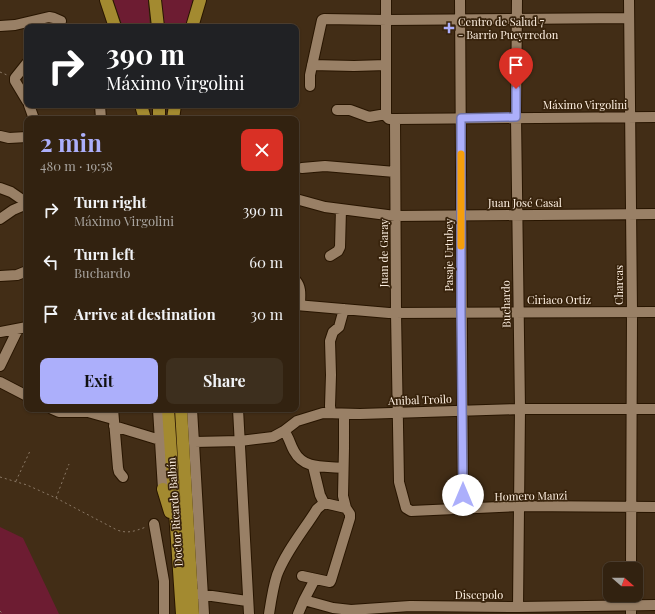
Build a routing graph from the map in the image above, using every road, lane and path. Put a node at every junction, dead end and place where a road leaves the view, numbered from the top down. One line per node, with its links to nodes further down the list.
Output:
1 (106, 0): 13 (main road)
2 (154, 0): 14 (main road)
3 (200, 0): 15 (main road)
4 (386, 0): 10 (street)
5 (460, 0): 11 (street, Pasaje Urtubey)
6 (517, 0): 9 (street, Buchardo)
7 (629, 0): 8 (street, Charcas)
8 (629, 18): 9 (street); 25 (street, Charcas)
9 (517, 19): 11 (street); 24 (street, Buchardo)
10 (387, 20): 11 (street); 17 (street); 18 (street)
11 (460, 20): 27 (street, Pasaje Urtubey)
12 (61, 21): 16 (street)
13 (114, 24)
14 (158, 24)
15 (193, 24)
16 (0, 26)
17 (312, 65): 18 (street); 20 (street)
18 (386, 65): 23 (street)
19 (24, 67): 21 (street)
20 (310, 86)
21 (24, 96)
22 (337, 110): 23 (street)
23 (386, 114): 28 (street)
24 (516, 117): 25 (street, Máximo Virgolini); 27 (street, Máximo Virgolini); 41 (street, Buchardo)
25 (630, 117): 26 (street, Máximo Virgolini); 38 (street, Charcas)
26 (655, 117)
27 (461, 118): 28 (street, Máximo Virgolini); 40 (street, Pasaje Urtubey)
28 (395, 119): 32 (street, Juan de Garay)
29 (0, 136): 30 (street)
30 (24, 137)
31 (302, 168): 32 (street)
32 (395, 172): 42 (street, Juan de Garay)
33 (0, 188): 35 (street)
34 (299, 200): 37 (street, Juan José Casal)
35 (24, 201)
36 (24, 204): 43 (street)
37 (341, 209): 42 (street, Juan José Casal); 44 (street)
38 (631, 214): 39 (street, Juan José Casal); 41 (street, Juan José Casal); 53 (street, Charcas)
39 (655, 214)
40 (461, 215): 41 (street, Juan José Casal); 42 (street, Juan José Casal); 51 (street, Pasaje Urtubey)
41 (517, 215): 52 (street, Buchardo)
42 (395, 216): 55 (street, Juan de Garay)
43 (0, 220)
44 (330, 256)
45 (24, 272): 46 (street)
46 (0, 276)
47 (299, 285): 48 (street)
48 (299, 298)
49 (299, 305): 50 (street, Ciriaco Ortiz)
50 (344, 308): 55 (street, Ciriaco Ortiz); 74 (street)
51 (461, 312): 52 (street, Ciriaco Ortiz); 55 (street, Ciriaco Ortiz); 64 (street, Pasaje Urtubey)
52 (519, 312): 53 (street, Ciriaco Ortiz); 61 (street, Buchardo)
53 (632, 312): 54 (street, Ciriaco Ortiz); 62 (street, Charcas)
54 (655, 312)
55 (396, 313): 73 (street, Juan de Garay)
56 (22, 328): 57 (street); 58 (street)
57 (0, 332)
58 (0, 366)
59 (0, 382): 60 (street)
60 (24, 394)
61 (520, 409): 62 (street, Anibal Troilo); 64 (street, Anibal Troilo); 91 (street, Buchardo)
62 (631, 409): 63 (street, Anibal Troilo); 94 (street, Charcas)
63 (655, 409)
64 (463, 410): 73 (street, Anibal Troilo); 95 (street, Pasaje Urtubey)
65 (63, 412): 67 (street)
66 (88, 412): 76 (street)
67 (88, 412)
68 (158, 412): 78 (street)
69 (168, 412): 98 (main road, Doctor Ricardo Balbín)
70 (181, 412): 102 (main road, Doctor Ricardo Balbín)
71 (192, 412): 79 (street)
72 (238, 412): 80 (street)
73 (398, 412): 75 (street, Anibal Troilo); 96 (street, Juan de Garay)
74 (332, 413): 75 (street, Anibal Troilo); 77 (street, Anibal Troilo)
75 (344, 414): 84 (street)
76 (113, 418): 78 (street); 86 (street)
77 (284, 431): 80 (street, Anibal Troilo); 83 (street)
78 (160, 440): 88 (street)
79 (194, 442): 80 (street, Anibal Troilo); 102 (street)
80 (240, 442): 104 (street)
81 (30, 451): 87 (path)
82 (69, 464): 89 (path)
83 (313, 466): 84 (street); 90 (street)
84 (343, 468): 93 (street)
85 (0, 477): 87 (path)
86 (123, 477)
87 (15, 481): 89 (path)
88 (163, 489): 98 (main road)
89 (56, 498): 97 (path)
90 (324, 503): 93 (street); 116 (street)
91 (519, 506): 94 (street, Homero Manzi); 95 (street, Homero Manzi); 107 (street, Buchardo)
92 (655, 507): 94 (street, Homero Manzi)
93 (346, 508): 101 (street)
94 (630, 508): 99 (street, Charcas)
95 (463, 509): 96 (street, Homero Manzi)
96 (408, 510)
97 (154, 524): 112 (street)
98 (176, 531): 113 (main road, Doctor Ricardo Balbín)
99 (631, 562)
100 (302, 576): 101 (street)
101 (315, 579): 103 (street)
102 (197, 594): 104 (street); 114 (main road, Doctor Ricardo Balbín); 115 (street)
103 (304, 600): 107 (street, Discepolo); 117 (street)
104 (247, 601): 110 (street)
105 (631, 605): 106 (street, Discepolo); 108 (street, Discepolo)
106 (655, 605)
107 (518, 607): 108 (street, Discepolo)
108 (539, 610)
109 (0, 611): 111 (path)
110 (252, 613)
111 (3, 614)
112 (164, 614)
113 (182, 614)
114 (193, 614)
115 (204, 614)
116 (269, 614)
117 (298, 614)

